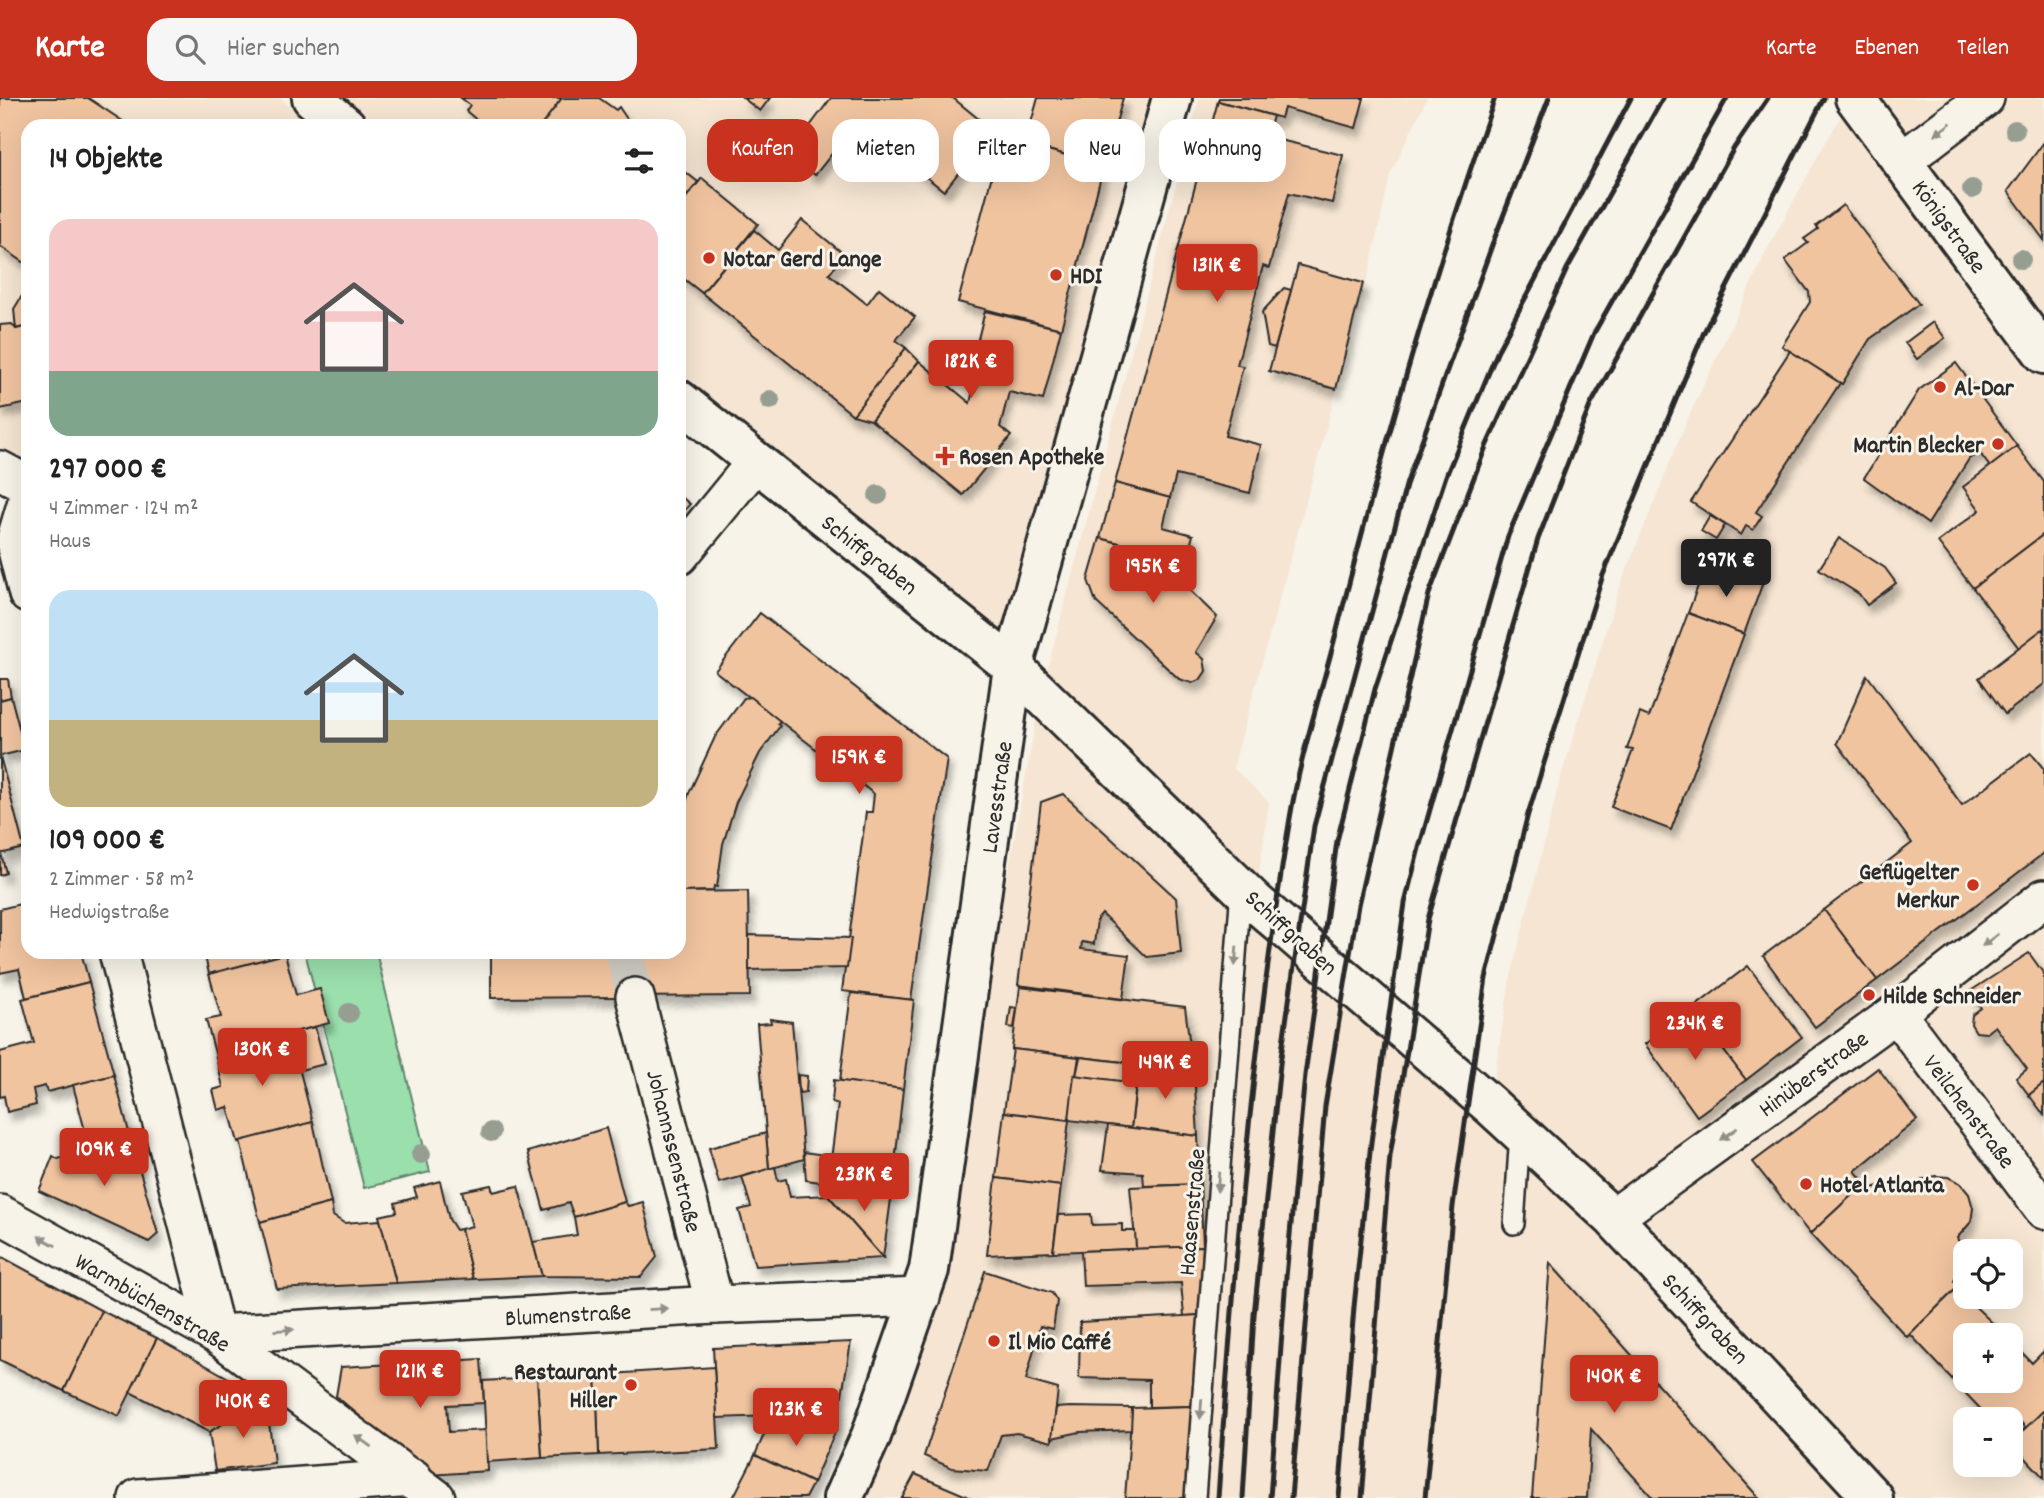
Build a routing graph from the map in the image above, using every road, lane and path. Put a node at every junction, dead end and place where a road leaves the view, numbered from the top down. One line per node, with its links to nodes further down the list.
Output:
1 (1172, 98): 13 (street, Lavesstraße)
2 (1855, 98): 4 (street, Königstraße)
3 (1985, 98): 4 (street, one-way to 4)
4 (1902, 161): 5 (street, Königstraße)
5 (2044, 354)
6 (686, 406): 7 (street, Schiffgraben)
7 (755, 463): 11 (street); 13 (street, Schiffgraben)
8 (0, 470): 9 (street)
9 (21, 481)
10 (21, 522): 12 (street)
11 (686, 547)
12 (21, 566)
13 (1013, 667): 14 (street, Schiffgraben); 24 (street, Lavesstraße)
14 (1241, 888): 19 (street, Schiffgraben); 30 (lane, Haasenstraße, one-way to 30)
15 (2044, 898): 18 (street, Hinüberstraße, one-way to 18)
16 (120, 959): 26 (street)
17 (635, 997): 25 (street, Johannssenstraße)
18 (1896, 1013): 20 (street, Veilchenstraße); 22 (street, Hinüberstraße, one-way to 22)
19 (1520, 1132): 22 (street, Schiffgraben); 23 (lane)
20 (2044, 1210)
21 (0, 1214): 26 (street, Warmbüchenstraße, one-way to 21)
22 (1613, 1218): 31 (street, Schiffgraben)
23 (1514, 1224)
24 (921, 1297): 25 (street, Blumenstraße); 29 (street, Lavesstraße)
25 (715, 1305): 26 (street, Blumenstraße, one-way to 25)
26 (215, 1334): 27 (street, Warmbüchenstraße, one-way to 26)
27 (424, 1488): 28 (street)
28 (138, 1498)
29 (843, 1498)
30 (1195, 1498)
31 (1874, 1498)

